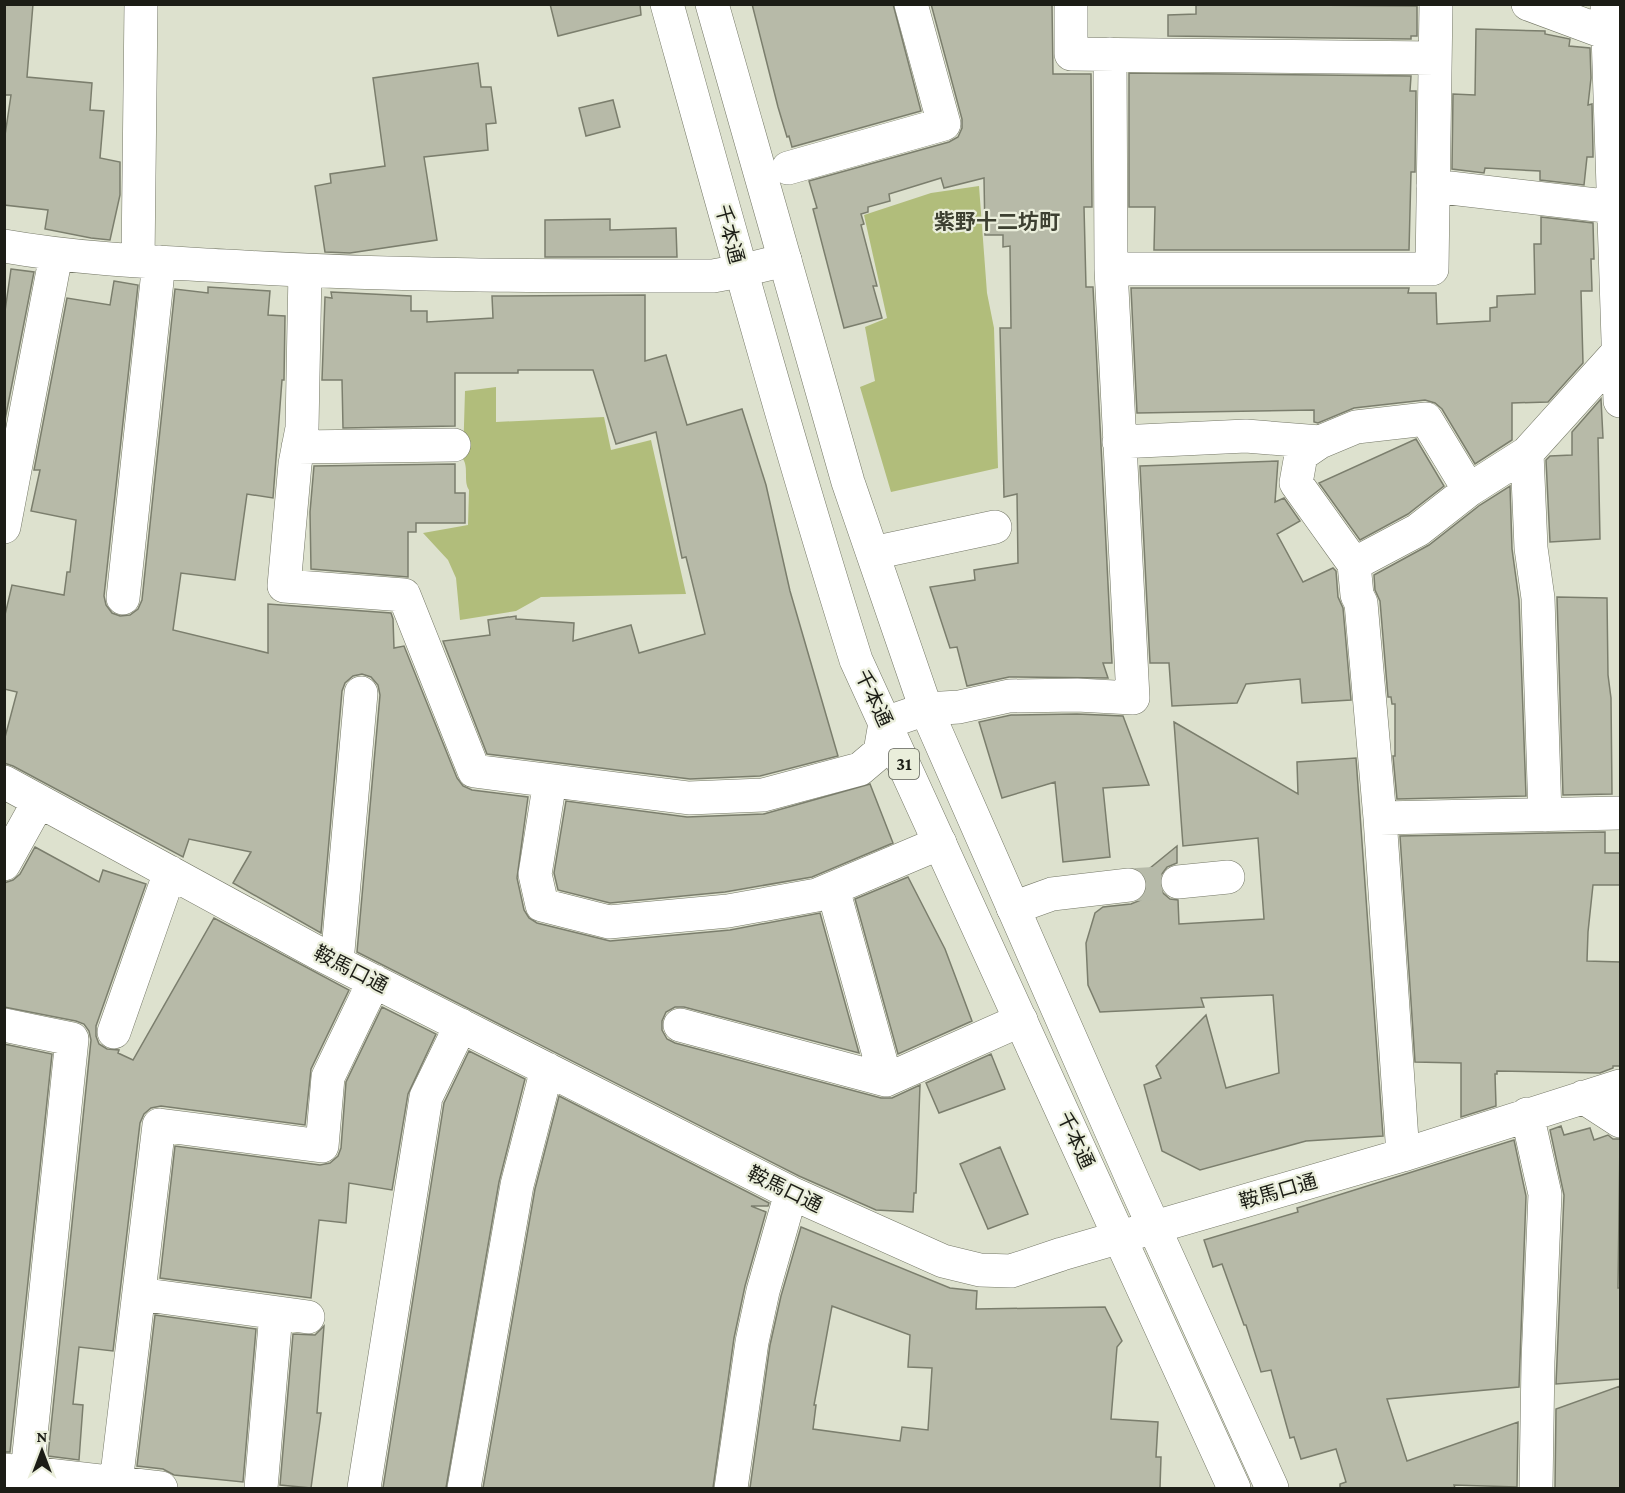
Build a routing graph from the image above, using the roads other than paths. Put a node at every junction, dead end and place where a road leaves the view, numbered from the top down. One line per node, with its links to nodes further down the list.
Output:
1 (141, 4): 17 (street)
2 (667, 4): 20 (street, 千本通 / 31)
3 (712, 4): 16 (street, 千本通 / 31)
4 (911, 4): 11 (street)
5 (1071, 4): 9 (street)
6 (1436, 4): 10 (street)
7 (1528, 4): 8 (street)
8 (1612, 25): 13 (street)
9 (1110, 54): 10 (street); 18 (street)
10 (1435, 58): 12 (street)
11 (788, 168)
12 (1433, 186): 13 (street); 18 (street)
13 (1614, 207): 21 (street)
14 (4, 246): 15 (street)
15 (57, 255): 17 (street); 28 (street)
16 (784, 260): 20 (street); 32 (street, 千本通 / 31)
17 (148, 261): 19 (street); 34 (street)
18 (1111, 269): 23 (street)
19 (305, 271): 20 (street); 26 (street)
20 (741, 271): 37 (street, 千本通 / 31)
21 (1619, 349): 22 (street); 27 (street)
22 (1620, 401)
23 (1119, 442): 24 (street); 36 (street)
24 (1320, 442): 29 (street); 33 (street)
25 (454, 446): 26 (street)
26 (298, 447): 38 (street)
27 (1527, 453): 29 (street); 42 (street)
28 (8, 482): 30 (street)
29 (1469, 490): 33 (street)
30 (4, 527)
31 (995, 527): 32 (street)
32 (873, 553): 36 (street, 千本通 / 31)
33 (1354, 564): 43 (street)
34 (123, 598)
35 (361, 693): 52 (street)
36 (926, 709): 37 (street); 51 (street, 千本通 / 31)
37 (885, 723): 38 (street); 44 (street, 千本通 / 31)
38 (550, 781): 50 (street)
39 (4, 782): 40 (street, 鞍馬口通)
40 (39, 801): 45 (street); 46 (street, 鞍馬口通)
41 (1620, 813): 42 (street)
42 (1545, 815): 43 (street)
43 (1380, 818): 65 (street)
44 (940, 843): 50 (street); 54 (street, 千本通 / 31)
45 (4, 864)
46 (170, 872): 52 (street, 鞍馬口通); 58 (street)
47 (1228, 877): 48 (street)
48 (1178, 882)
49 (1129, 885): 51 (street)
50 (833, 889): 60 (street)
51 (1013, 908): 67 (street, 千本通 / 31)
52 (337, 962): 53 (street, 鞍馬口通)
53 (374, 981): 56 (street, 鞍馬口通); 69 (street)
54 (1021, 1020): 60 (street); 68 (street, 千本通 / 31)
55 (4, 1025): 70 (street)
56 (461, 1025): 59 (street, 鞍馬口通); 74 (street)
57 (680, 1025): 60 (street)
58 (114, 1032)
59 (546, 1069): 66 (street, 鞍馬口通); 75 (street)
60 (886, 1080)
61 (1620, 1086): 62 (street, 鞍馬口通)
62 (1583, 1097): 63 (street, 鞍馬口通); 64 (street)
63 (1527, 1114): 65 (street, 鞍馬口通); 79 (street)
64 (1620, 1121)
65 (1403, 1155): 67 (street, 鞍馬口通)
66 (791, 1193): 68 (street, 鞍馬口通); 76 (street)
67 (1154, 1227): 68 (street, 鞍馬口通); 78 (street, 千本通 / 31)
68 (1120, 1237): 77 (street, 千本通 / 31)
69 (139, 1294): 71 (street); 73 (street)
70 (16, 1472): 71 (street)
71 (116, 1483): 72 (street)
72 (161, 1488)
73 (261, 1488)
74 (364, 1488)
75 (464, 1488)
76 (730, 1488)
77 (1234, 1488)
78 (1272, 1488)
79 (1536, 1488)

